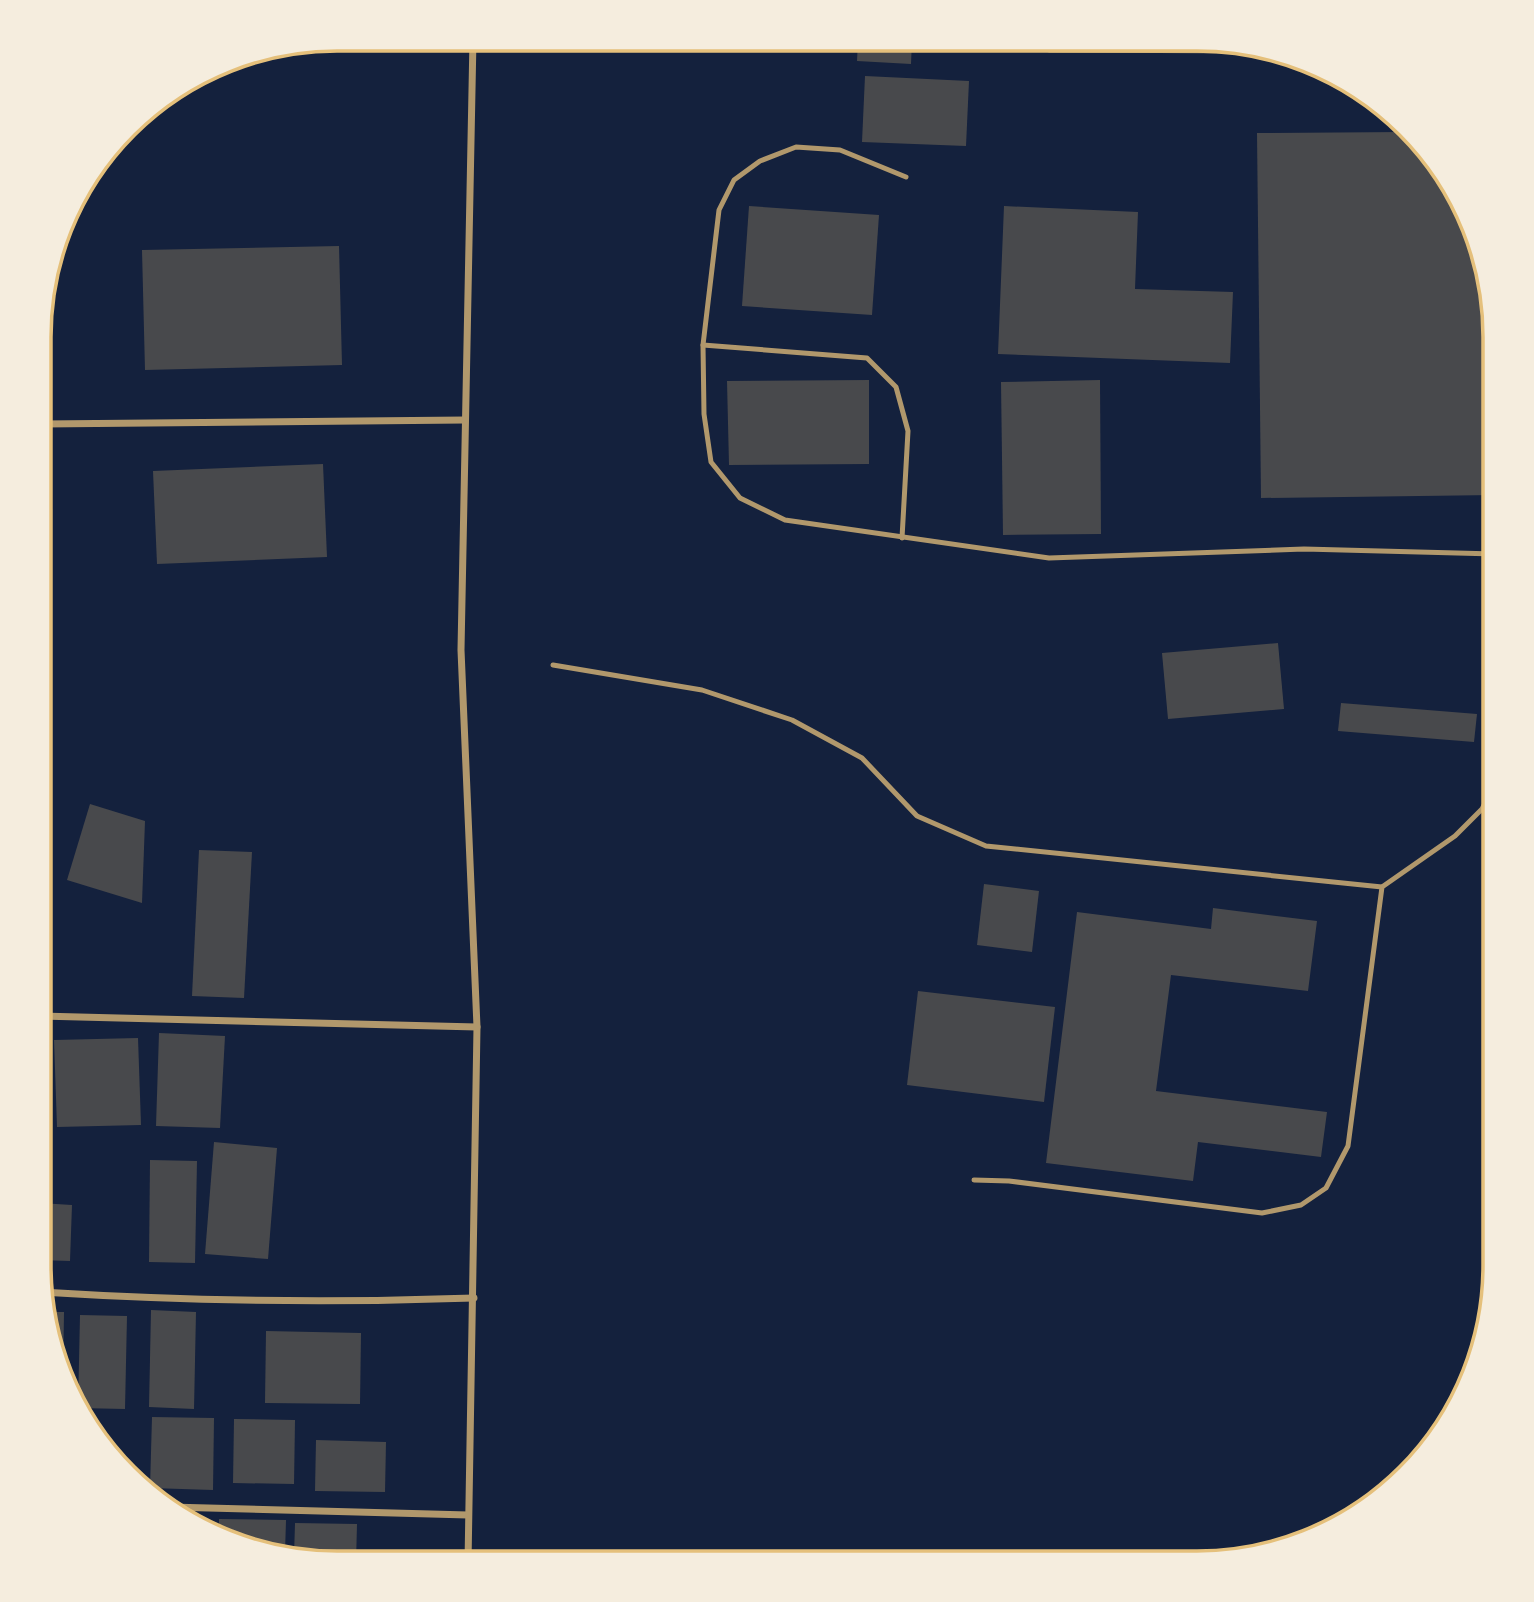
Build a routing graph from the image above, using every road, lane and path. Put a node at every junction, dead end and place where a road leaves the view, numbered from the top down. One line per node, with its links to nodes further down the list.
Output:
1 (473, 51): 4 (street)
2 (906, 177): 3 (lane)
3 (703, 345): 6 (lane); 6 (lane)
4 (465, 420): 5 (street); 12 (street)
5 (51, 424)
6 (902, 538): 7 (lane)
7 (1483, 554)
8 (553, 665): 10 (lane)
9 (1483, 807): 10 (lane)
10 (1382, 887): 13 (lane)
11 (51, 1016): 12 (street)
12 (477, 1027): 15 (street)
13 (974, 1180)
14 (52, 1293): 15 (street)
15 (474, 1298): 17 (street)
16 (185, 1507): 17 (street)
17 (468, 1515): 18 (street)
18 (468, 1551)

